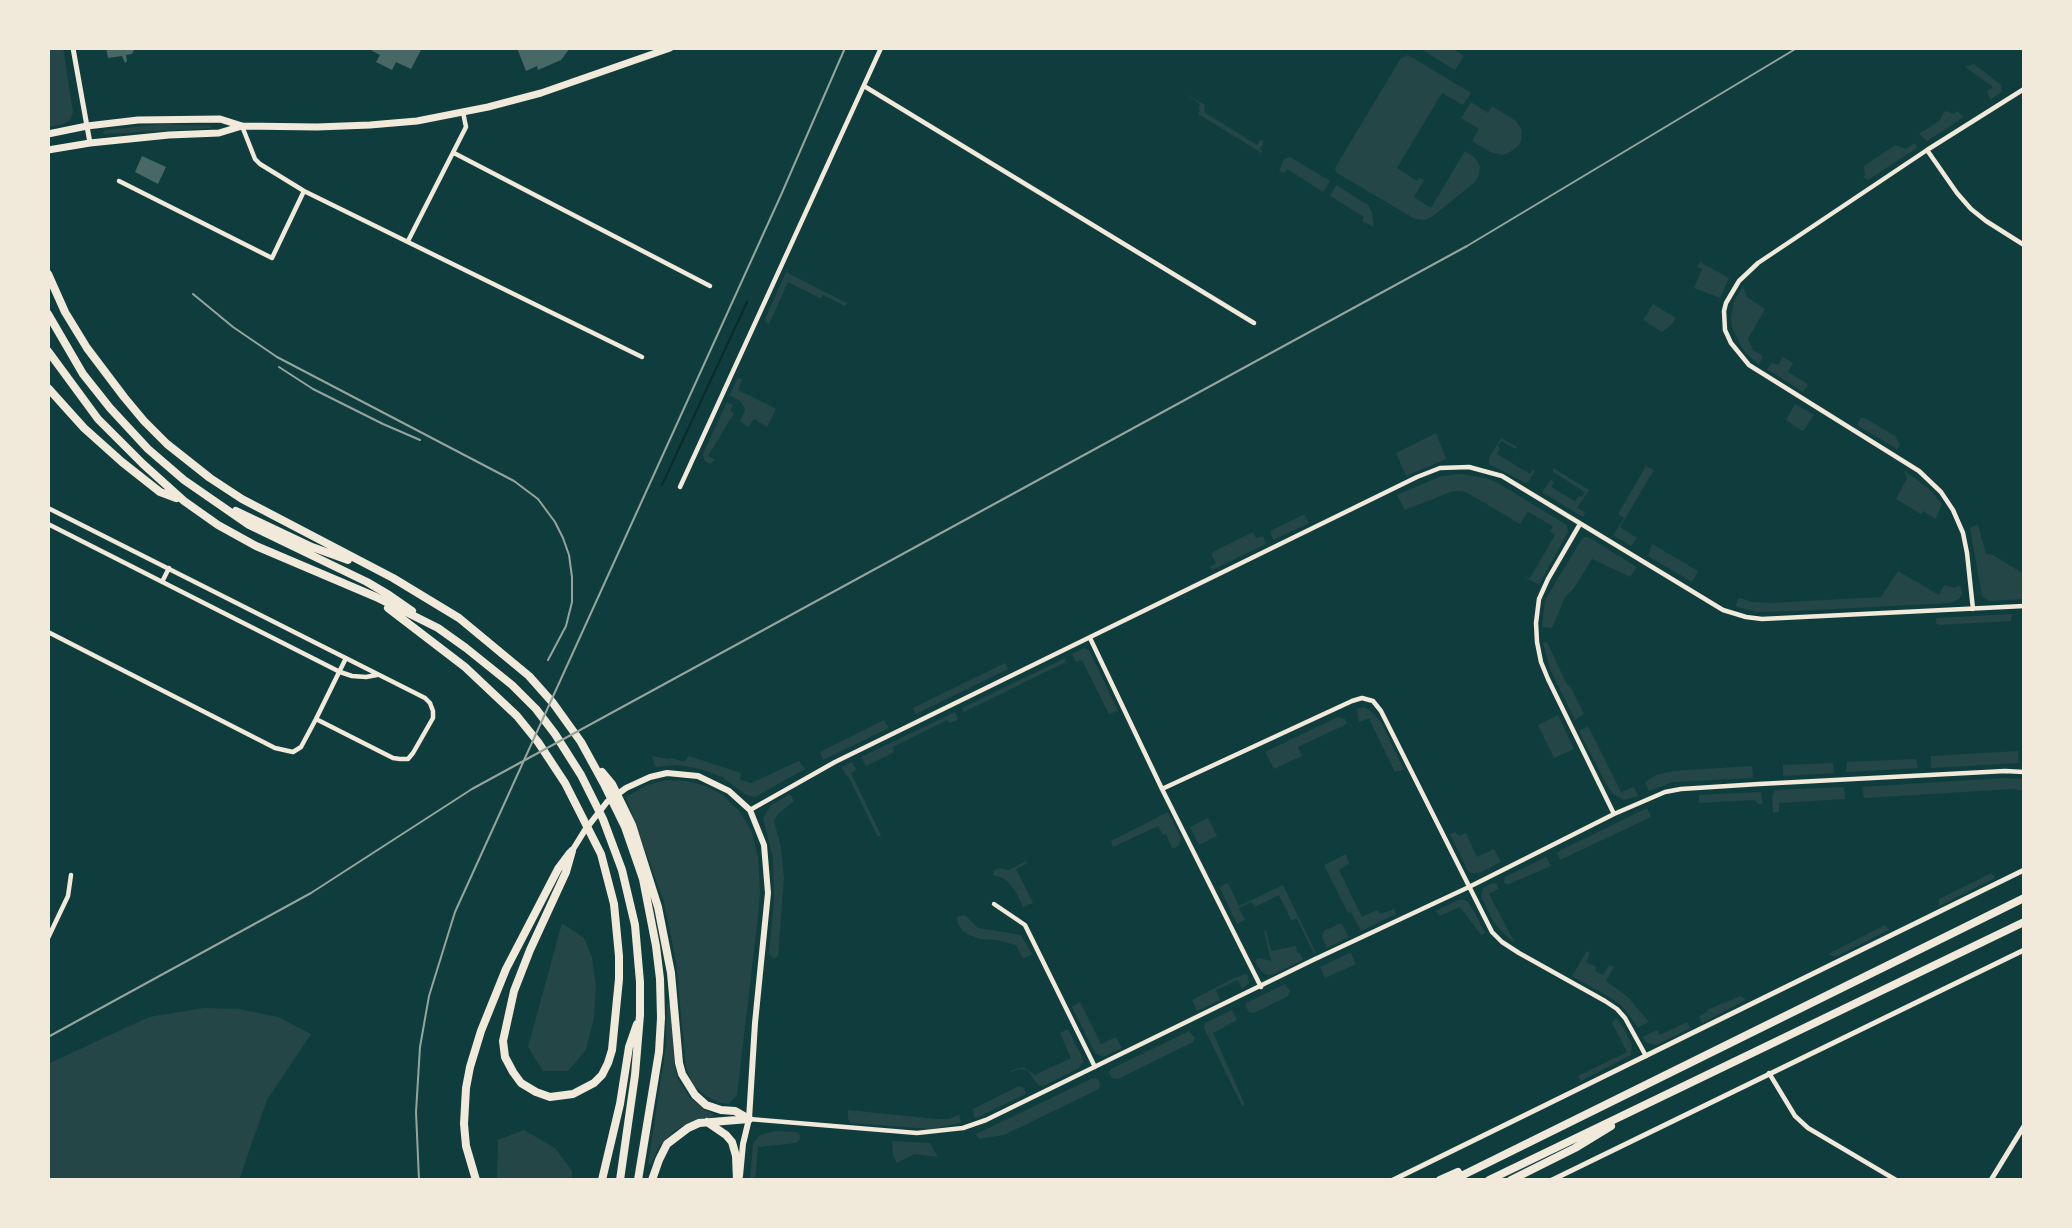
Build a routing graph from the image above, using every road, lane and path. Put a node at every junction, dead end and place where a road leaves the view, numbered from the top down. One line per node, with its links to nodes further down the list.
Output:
1 (73, 48): 7 (street)
2 (670, 48): 6 (main road)
3 (881, 48): 4 (street)
4 (864, 86): 21 (street); 25 (street)
5 (2024, 89): 12 (street)
6 (463, 112): 8 (main road); 13 (street)
7 (87, 126): 8 (main road); 9 (main road); 10 (street)
8 (242, 126): 10 (main road); 15 (street)
9 (48, 135)
10 (90, 143): 11 (main road)
11 (48, 150)
12 (1927, 150): 17 (street); 36 (street)
13 (454, 153): 16 (street); 19 (street)
14 (119, 182): 15 (street)
15 (304, 192): 16 (street)
16 (408, 241): 23 (street)
17 (2024, 245)
18 (48, 274): 32 (highway)
19 (710, 286)
20 (48, 314): 26 (highway)
21 (1254, 323)
22 (48, 351): 27 (highway)
23 (642, 357)
24 (48, 388): 27 (highway)
25 (680, 487)
26 (209, 498): 32 (highway); 37 (highway)
27 (184, 501): 34 (highway)
28 (48, 508): 31 (street)
29 (48, 524): 33 (street)
30 (1580, 524): 36 (street); 39 (street); 47 (street)
31 (168, 568): 33 (street); 40 (street)
32 (385, 574): 48 (highway)
33 (162, 582): 41 (street)
34 (376, 597): 37 (highway); 49 (highway)
35 (2024, 606): 36 (street)
36 (1973, 609)
37 (427, 622): 59 (highway)
38 (48, 632): 43 (street)
39 (1090, 638): 45 (street); 46 (street)
40 (346, 658): 41 (street); 42 (street)
41 (340, 672): 42 (street); 43 (street)
42 (377, 675): 43 (street)
43 (316, 719)
44 (2024, 772): 47 (street)
45 (1162, 789): 52 (street); 58 (street)
46 (750, 810): 49 (main road); 64 (main road)
47 (1614, 814): 52 (street)
48 (628, 826): 64 (highway); 72 (highway)
49 (572, 851): 69 (highway)
50 (2024, 870): 60 (street)
51 (71, 875): 56 (street)
52 (1469, 887): 58 (street); 60 (street)
53 (2024, 898): 67 (highway)
54 (994, 904): 61 (street)
55 (2024, 922): 63 (highway)
56 (48, 938)
57 (2024, 950): 62 (street)
58 (1261, 987): 61 (street)
59 (640, 1015): 70 (highway); 71 (highway)
60 (1646, 1056): 75 (street)
61 (1095, 1067): 64 (street)
62 (1769, 1073): 68 (street); 80 (street)
63 (1660, 1096): 78 (highway); 79 (highway)
64 (749, 1119): 65 (highway); 74 (main road)
65 (707, 1122): 73 (highway); 74 (highway)
66 (2024, 1126): 81 (street)
67 (1511, 1150): 76 (highway); 77 (highway)
68 (1893, 1179)
69 (476, 1180)
70 (602, 1180)
71 (620, 1180)
72 (638, 1180)
73 (652, 1180)
74 (738, 1180)
75 (1393, 1180)
76 (1440, 1180)
77 (1453, 1180)
78 (1489, 1180)
79 (1511, 1180)
80 (1552, 1180)
81 (1991, 1180)

